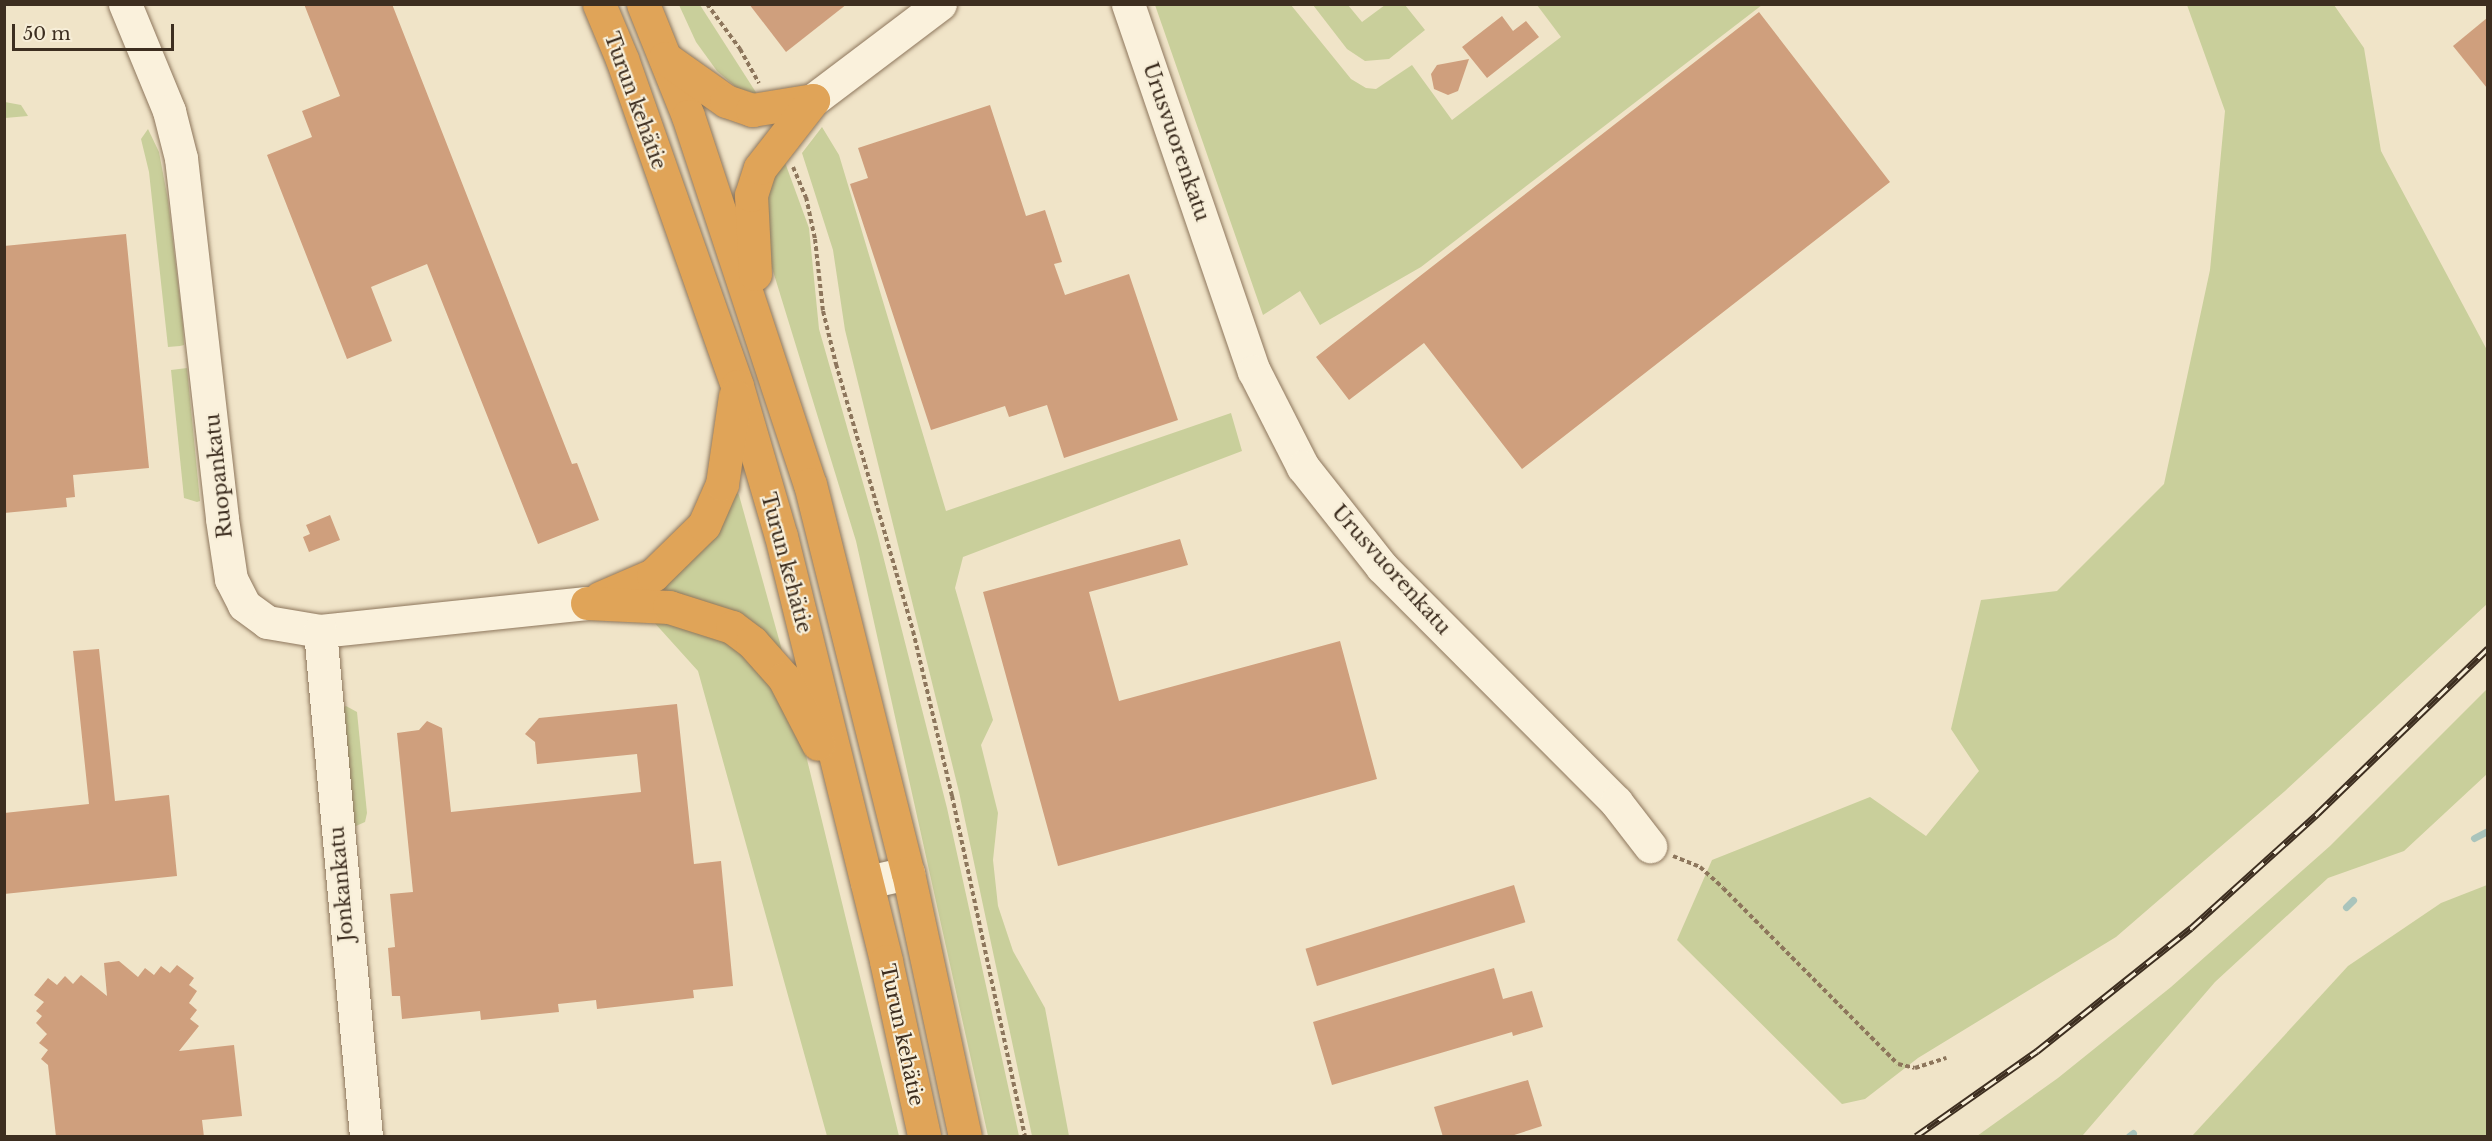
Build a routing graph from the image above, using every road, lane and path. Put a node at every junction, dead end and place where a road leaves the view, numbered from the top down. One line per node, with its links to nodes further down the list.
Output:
1 (125, 4): 14 (street, Ruopankatu)
2 (598, 4): 12 (highway, Turun kehätie)
3 (643, 4): 7 (highway, Turun kehätie)
4 (707, 4): 8 (path)
5 (940, 4): 9 (street)
6 (1128, 4): 16 (street, Urusvuorenkatu)
7 (665, 58): 9 (highway); 11 (highway, Turun kehätie)
8 (760, 86)
9 (813, 100): 11 (highway)
10 (788, 155): 23 (path)
11 (760, 323): 17 (highway, Turun kehätie)
12 (737, 386): 13 (highway); 15 (highway, Turun kehätie)
13 (587, 603): 14 (street, Ruopankatu); 15 (highway)
14 (320, 631): 20 (street, Jonkankatu)
15 (849, 809): 18 (highway, Turun kehätie)
16 (1650, 846): 19 (path)
17 (908, 873): 18 (street); 22 (highway, Turun kehätie)
18 (867, 882): 21 (highway, Turun kehätie)
19 (1946, 1058)
20 (366, 1137)
21 (924, 1137)
22 (965, 1137)
23 (1024, 1137)

